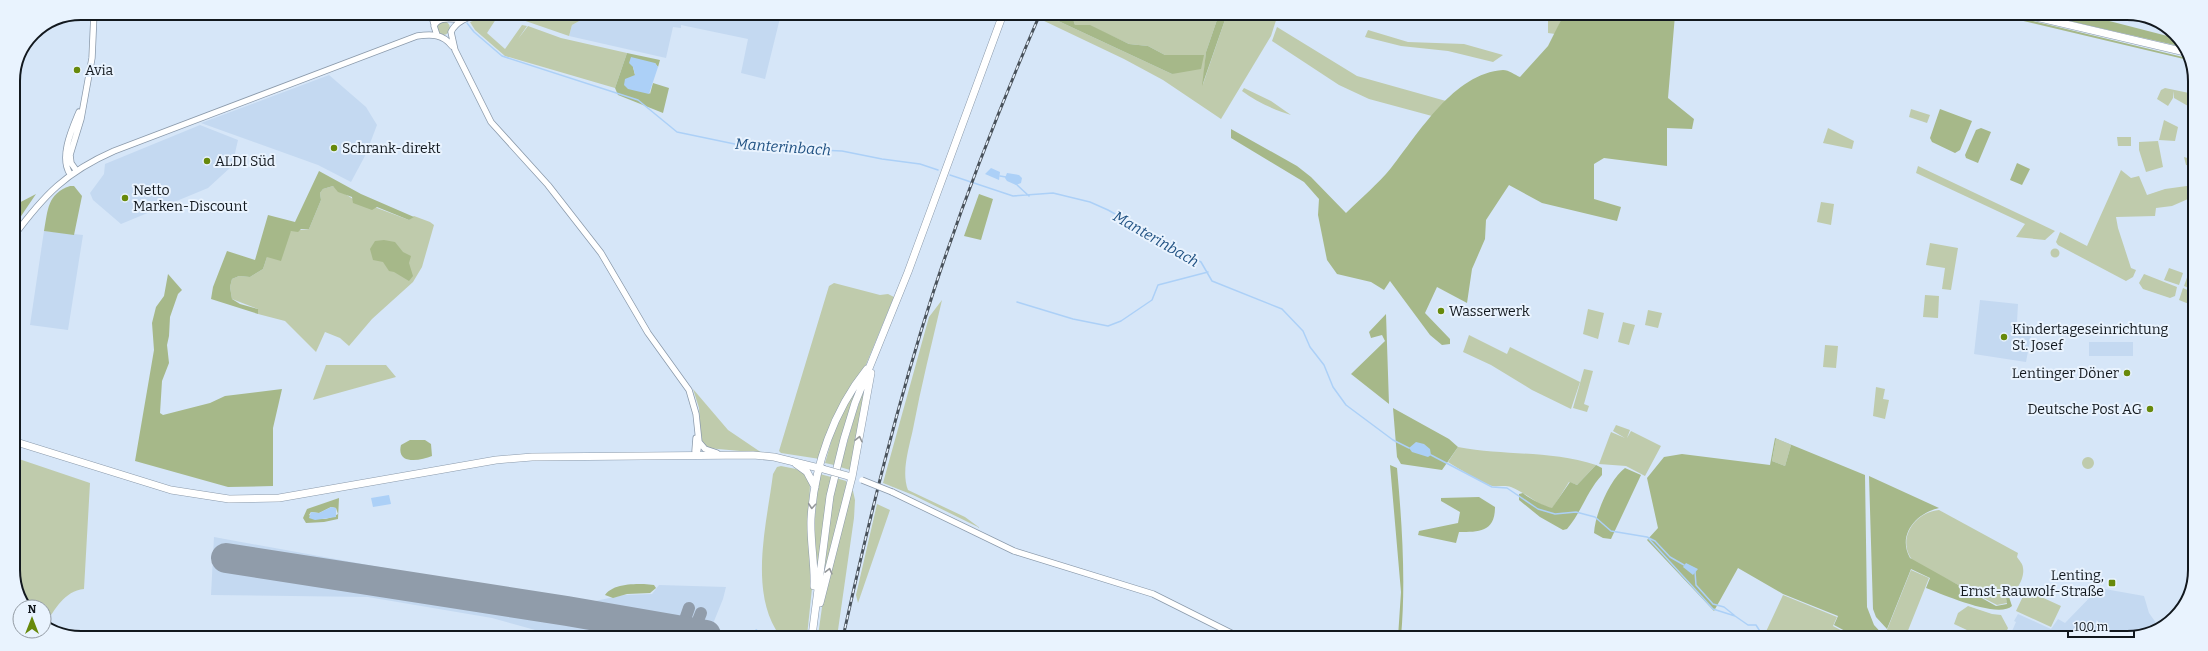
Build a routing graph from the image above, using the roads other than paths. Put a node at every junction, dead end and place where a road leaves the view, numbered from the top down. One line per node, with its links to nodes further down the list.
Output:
1 (94, 20): 14 (street)
2 (433, 20): 8 (street)
3 (440, 20): 8 (street)
4 (449, 20): 9 (street)
5 (463, 20): 9 (street)
6 (1001, 20): 18 (main road)
7 (2048, 20): 13 (main road)
8 (434, 25): 10 (street); 11 (street)
9 (451, 30): 11 (street); 12 (street)
10 (417, 36): 11 (street); 15 (street)
11 (439, 36): 12 (street)
12 (455, 50): 20 (street)
13 (2180, 51)
14 (82, 106): 15 (street); 16 (street)
15 (76, 170): 16 (street)
16 (70, 174): 17 (street)
17 (20, 228)
18 (873, 359): 25 (main road); 26 (main road, one-way to 18); 28 (main road)
19 (20, 443): 21 (main road)
20 (697, 445): 21 (street); 22 (street); 23 (street)
21 (686, 455): 22 (main road)
22 (697, 455): 23 (main road)
23 (729, 455): 24 (main road)
24 (790, 461): 25 (main road); 27 (main road)
25 (821, 468): 26 (main road, bridge); 27 (main road)
26 (850, 476): 30 (main road, one-way to 26); 31 (street, bridge)
27 (814, 487): 28 (main road, one-way to 28)
28 (814, 622): 29 (main road)
29 (813, 631)
30 (814, 631)
31 (1227, 631)

